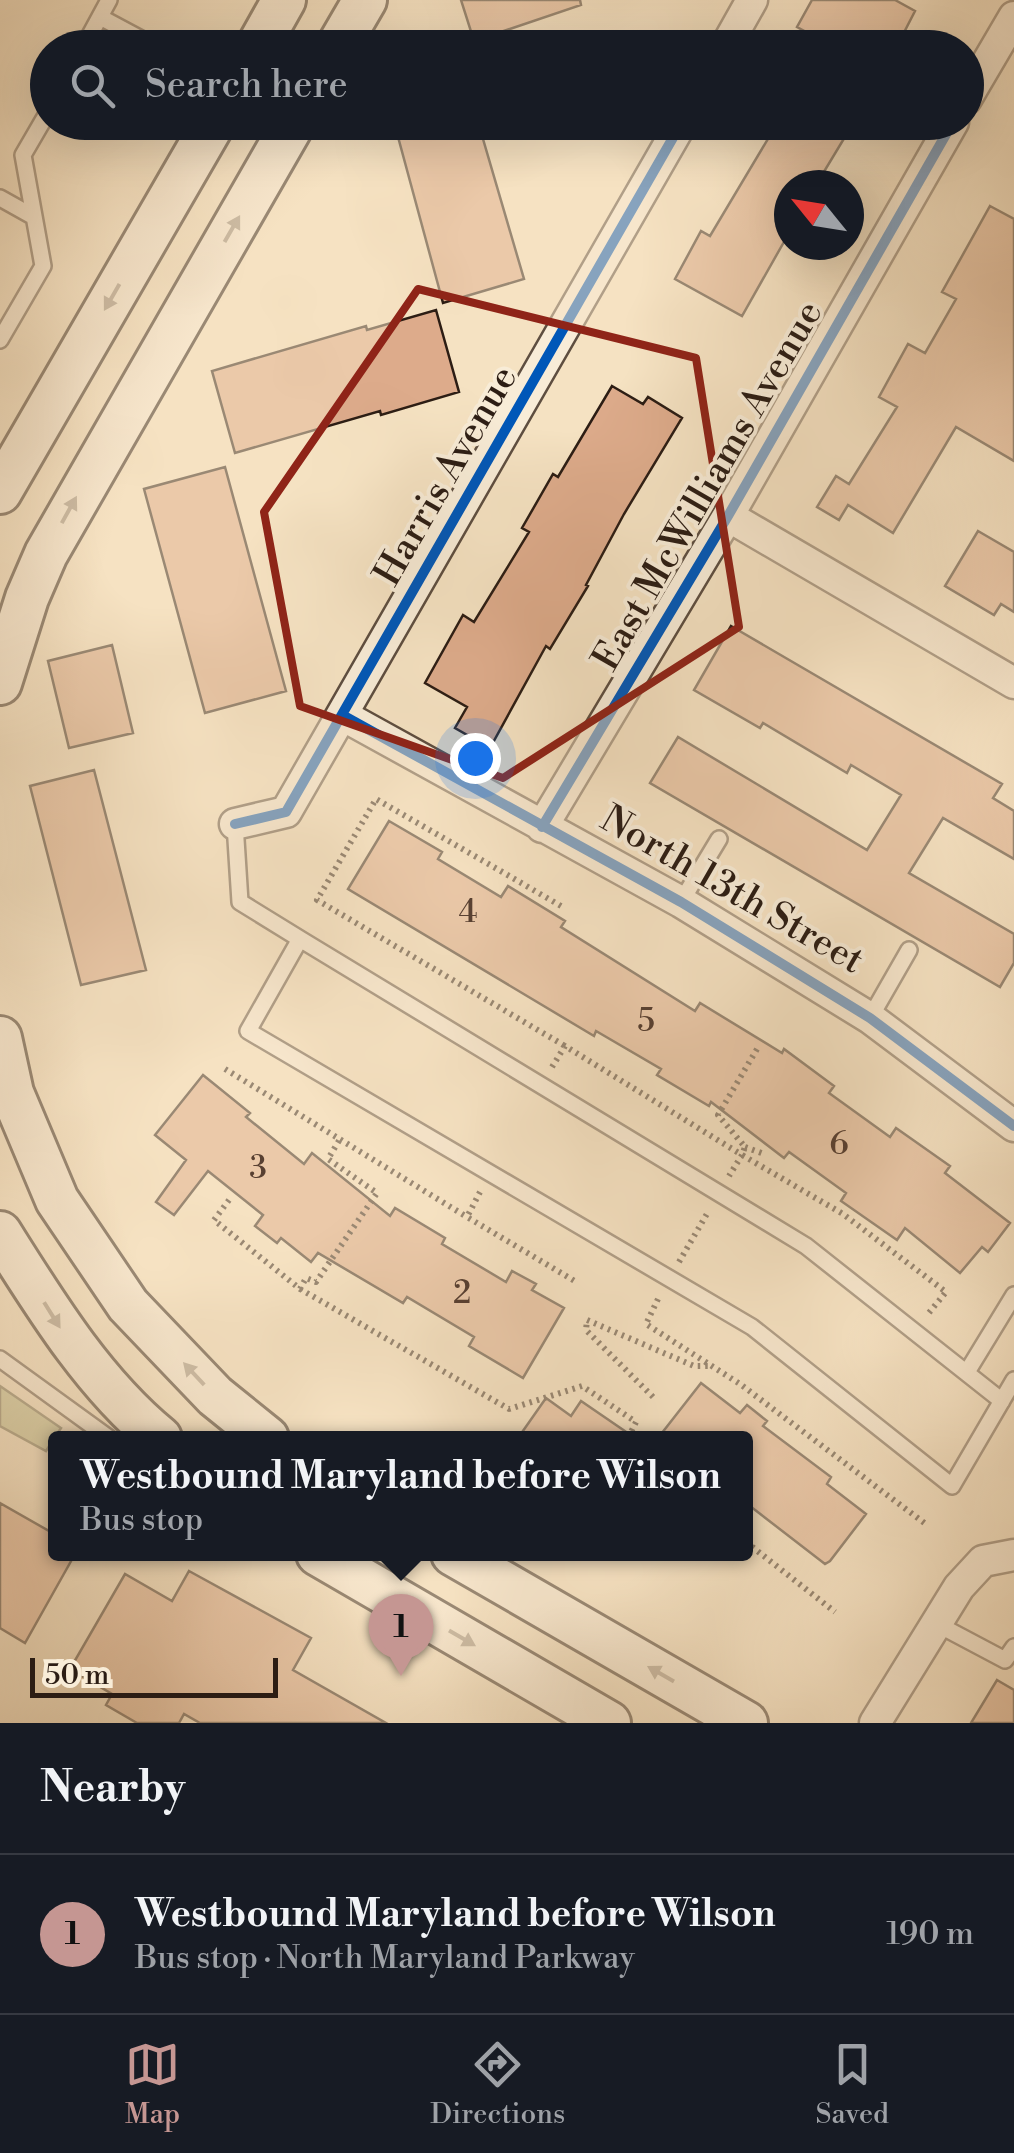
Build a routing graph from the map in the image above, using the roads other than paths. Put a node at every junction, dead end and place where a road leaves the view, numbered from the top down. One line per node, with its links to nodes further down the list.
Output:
1 (109, 0): 5 (lane)
2 (284, 0): 9 (main road)
3 (365, 0): 10 (main road)
4 (752, 0): 11 (street)
5 (100, 16): 7 (lane); 8 (lane)
6 (1014, 16): 12 (street)
7 (93, 30)
8 (125, 30)
9 (266, 30)
10 (348, 30)
11 (735, 30)
12 (984, 68)
13 (32, 140): 21 (lane)
14 (191, 140): 23 (main road, one-way to 23)
15 (216, 140): 19 (main road)
16 (284, 140): 19 (main road)
17 (672, 140): 27 (street, Harris Avenue)
18 (943, 140): 24 (street, East McWilliams Avenue)
19 (265, 172): 25 (main road, one-way to 19)
20 (0, 198): 21 (lane)
21 (34, 217): 22 (lane)
22 (0, 340)
23 (0, 492)
24 (728, 516): 26 (street); 29 (street, East McWilliams Avenue)
25 (0, 682)
26 (1014, 683)
27 (344, 716): 28 (street, Harris Avenue); 29 (street, North 13th Street)
28 (236, 824): 32 (lane)
29 (542, 826): 31 (street, North 13th Street)
30 (719, 838): 31 (lane)
31 (680, 902): 34 (street, North 13th Street)
32 (300, 939): 40 (lane); 42 (lane)
33 (909, 950): 34 (lane)
34 (870, 1018): 36 (street, North 13th Street)
35 (0, 1038): 45 (main road, one-way to 35)
36 (1014, 1126)
37 (0, 1233): 44 (main road, one-way to 44)
38 (1014, 1295): 40 (lane)
39 (0, 1358): 43 (lane)
40 (967, 1372): 42 (lane)
41 (1014, 1380): 42 (lane)
42 (1002, 1401)
43 (99, 1431)
44 (151, 1431)
45 (258, 1431)
46 (1014, 1555): 49 (street)
47 (330, 1561): 51 (main road, one-way to 51)
48 (465, 1561): 52 (main road, one-way to 48)
49 (936, 1624): 50 (lane); 53 (street)
50 (1014, 1647)
51 (609, 1723)
52 (746, 1723)
53 (875, 1723)

